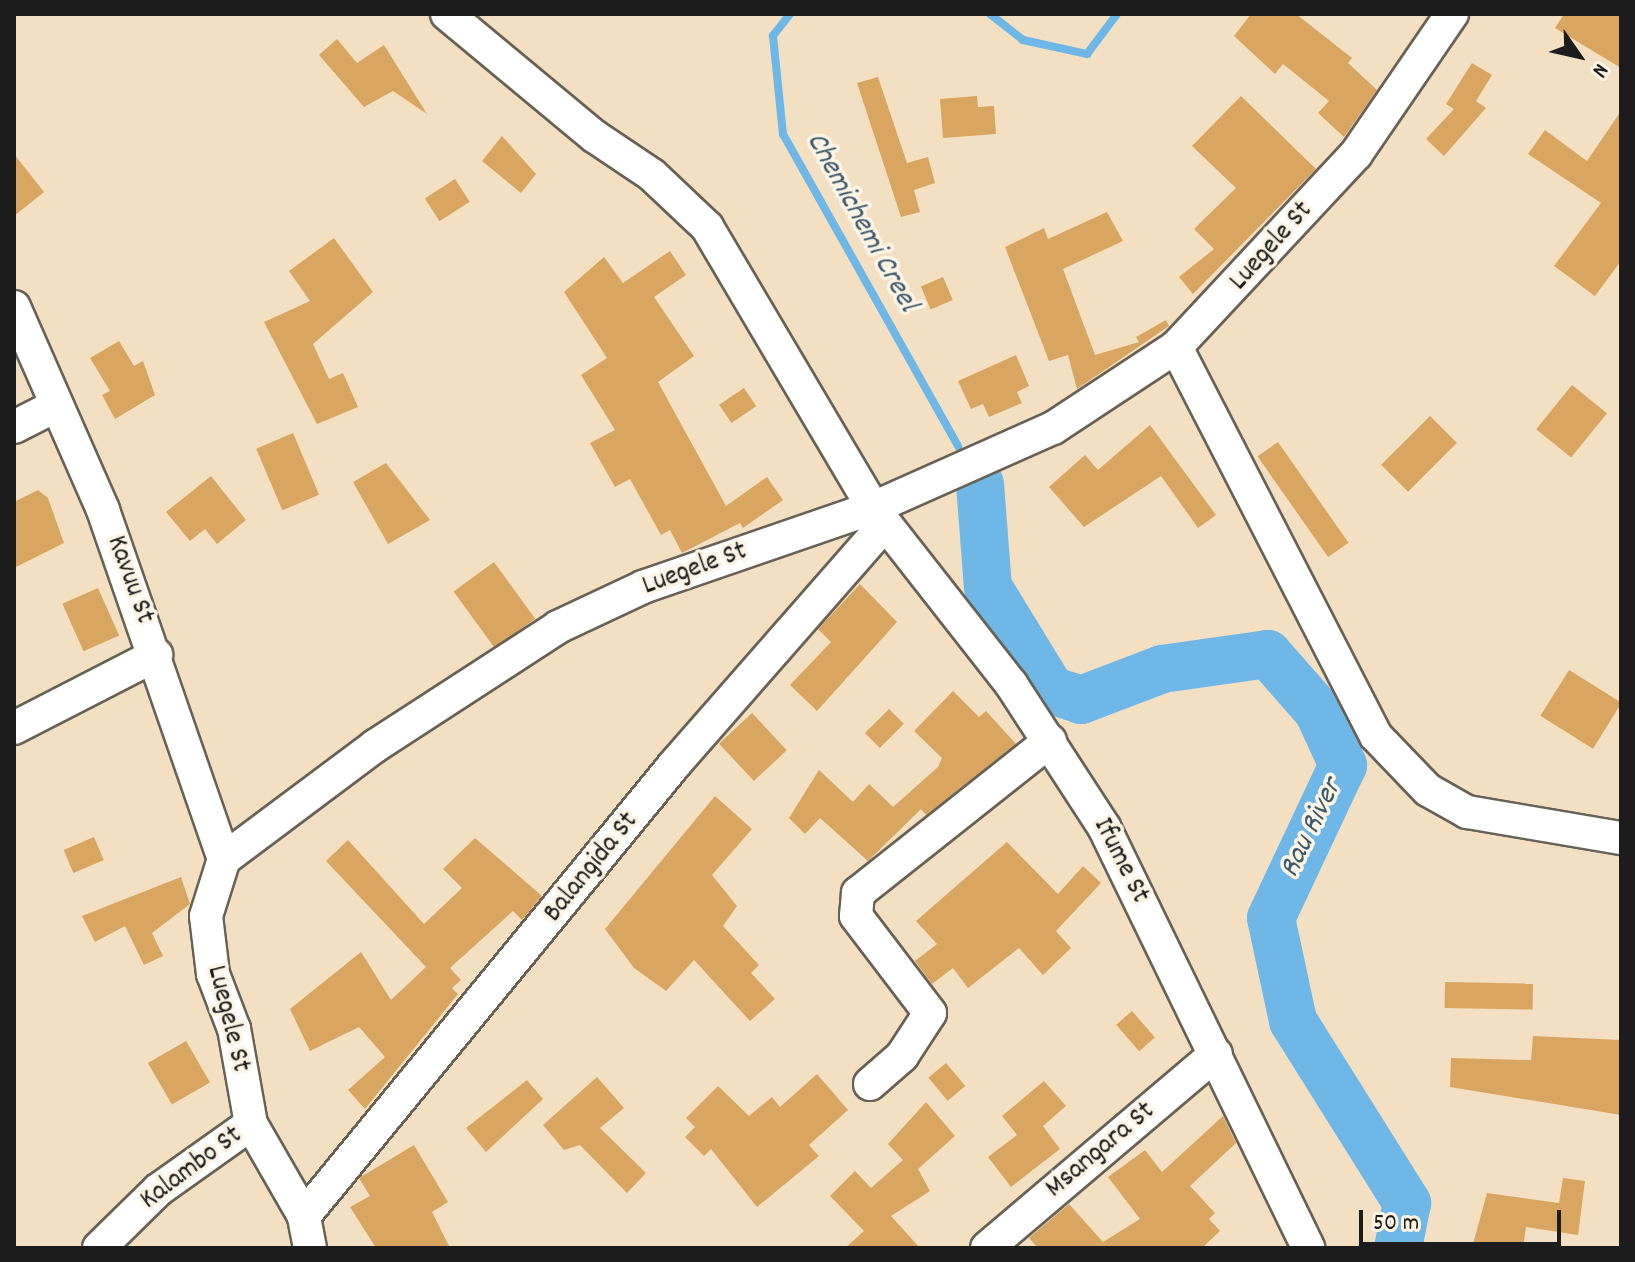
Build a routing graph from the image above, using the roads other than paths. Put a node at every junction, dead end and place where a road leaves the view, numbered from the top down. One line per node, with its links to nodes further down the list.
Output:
1 (447, 14): 7 (street, Ifume St)
2 (1452, 14): 4 (street, Luegele St)
3 (14, 307): 5 (street, Kavuu St)
4 (1176, 347): 7 (street, Luegele St); 11 (street)
5 (57, 405): 6 (street); 8 (street, Kavuu St)
6 (14, 427)
7 (879, 516): 10 (street, Ifume St); 12 (street, Luegele St); 16 (street, Balangida St)
8 (156, 655): 9 (street); 12 (street, Kavuu St)
9 (14, 728)
10 (1050, 741): 13 (street, Ifume St); 14 (street)
11 (1621, 838)
12 (224, 859): 15 (street, Luegele St)
13 (1216, 1054): 19 (street, Msangara St); 20 (street, Ifume St)
14 (870, 1084)
15 (251, 1124): 16 (street, Luegele St); 17 (street, Kalambo St)
16 (304, 1216): 18 (street, Luegele St)
17 (99, 1248)
18 (310, 1248)
19 (987, 1248)
20 (1308, 1248)

